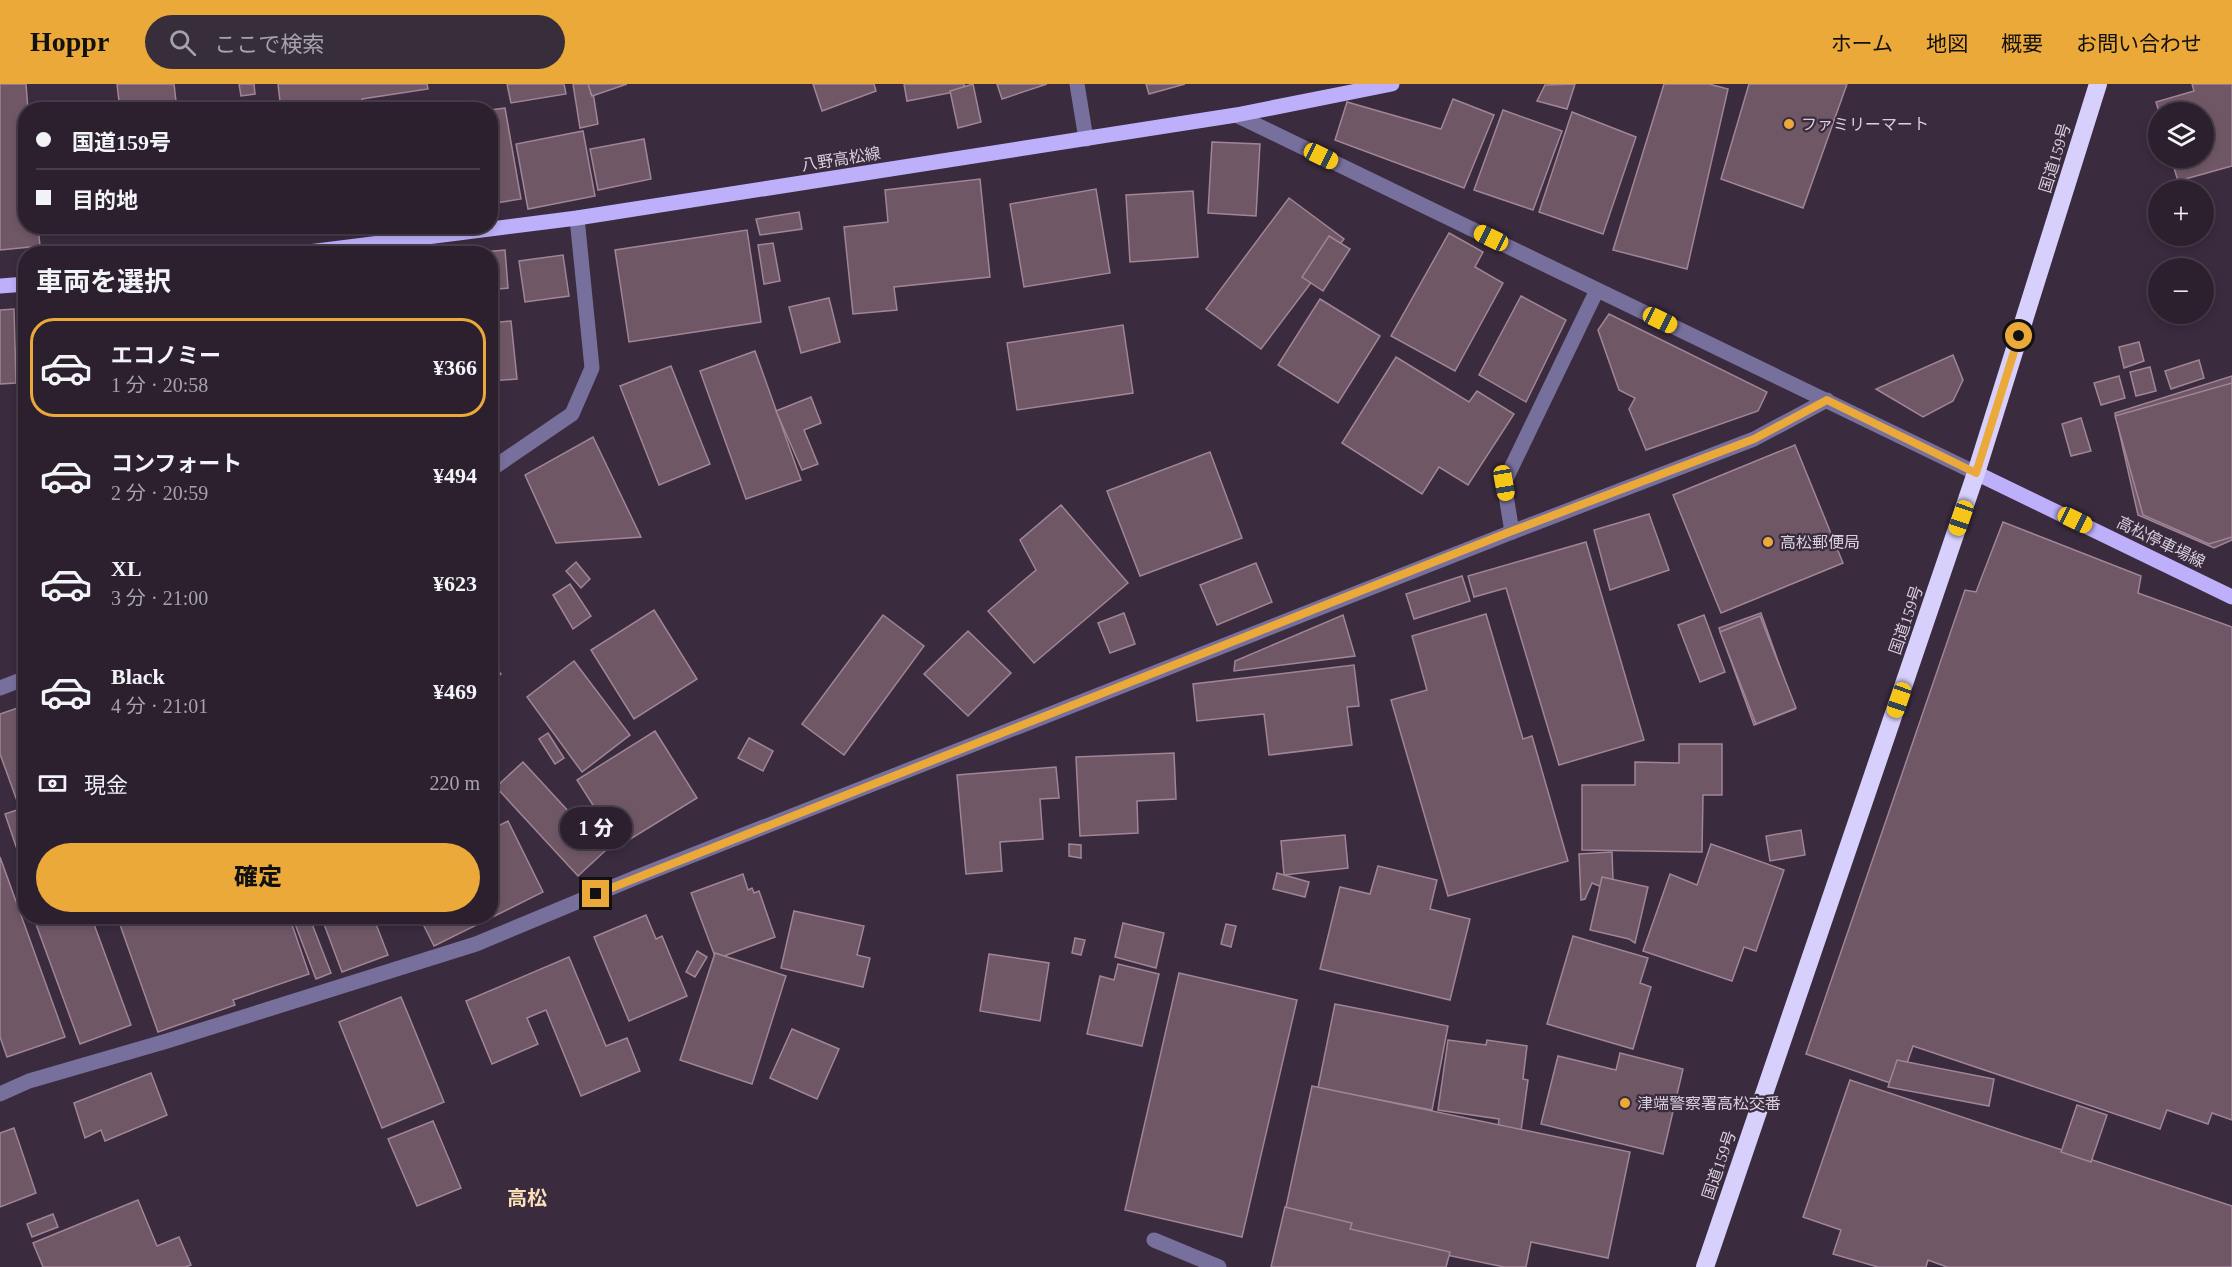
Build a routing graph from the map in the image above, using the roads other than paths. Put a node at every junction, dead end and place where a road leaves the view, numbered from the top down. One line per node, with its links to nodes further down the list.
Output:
1 (1077, 84): 5 (street)
2 (1392, 84): 4 (main road, 八野高松線)
3 (2098, 84): 15 (highway, 国道159号)
4 (1236, 115): 5 (main road, 八野高松線); 12 (street)
5 (1086, 139): 6 (main road, 八野高松線)
6 (577, 218): 7 (main road, 八野高松線); 14 (street)
7 (498, 228)
8 (451, 234): 9 (main road, 八野高松線)
9 (356, 246)
10 (18, 285): 11 (main road)
11 (0, 286)
12 (1597, 290): 13 (street); 16 (street)
13 (1827, 400): 15 (street); 16 (street)
14 (498, 465)
15 (1976, 473): 17 (main road, 高松停車場線); 23 (highway, 国道159号)
16 (1512, 531): 20 (street)
17 (2232, 597)
18 (18, 681): 19 (street)
19 (0, 688)
20 (0, 1094)
21 (1154, 1240): 22 (street)
22 (1219, 1267)
23 (1705, 1267)

